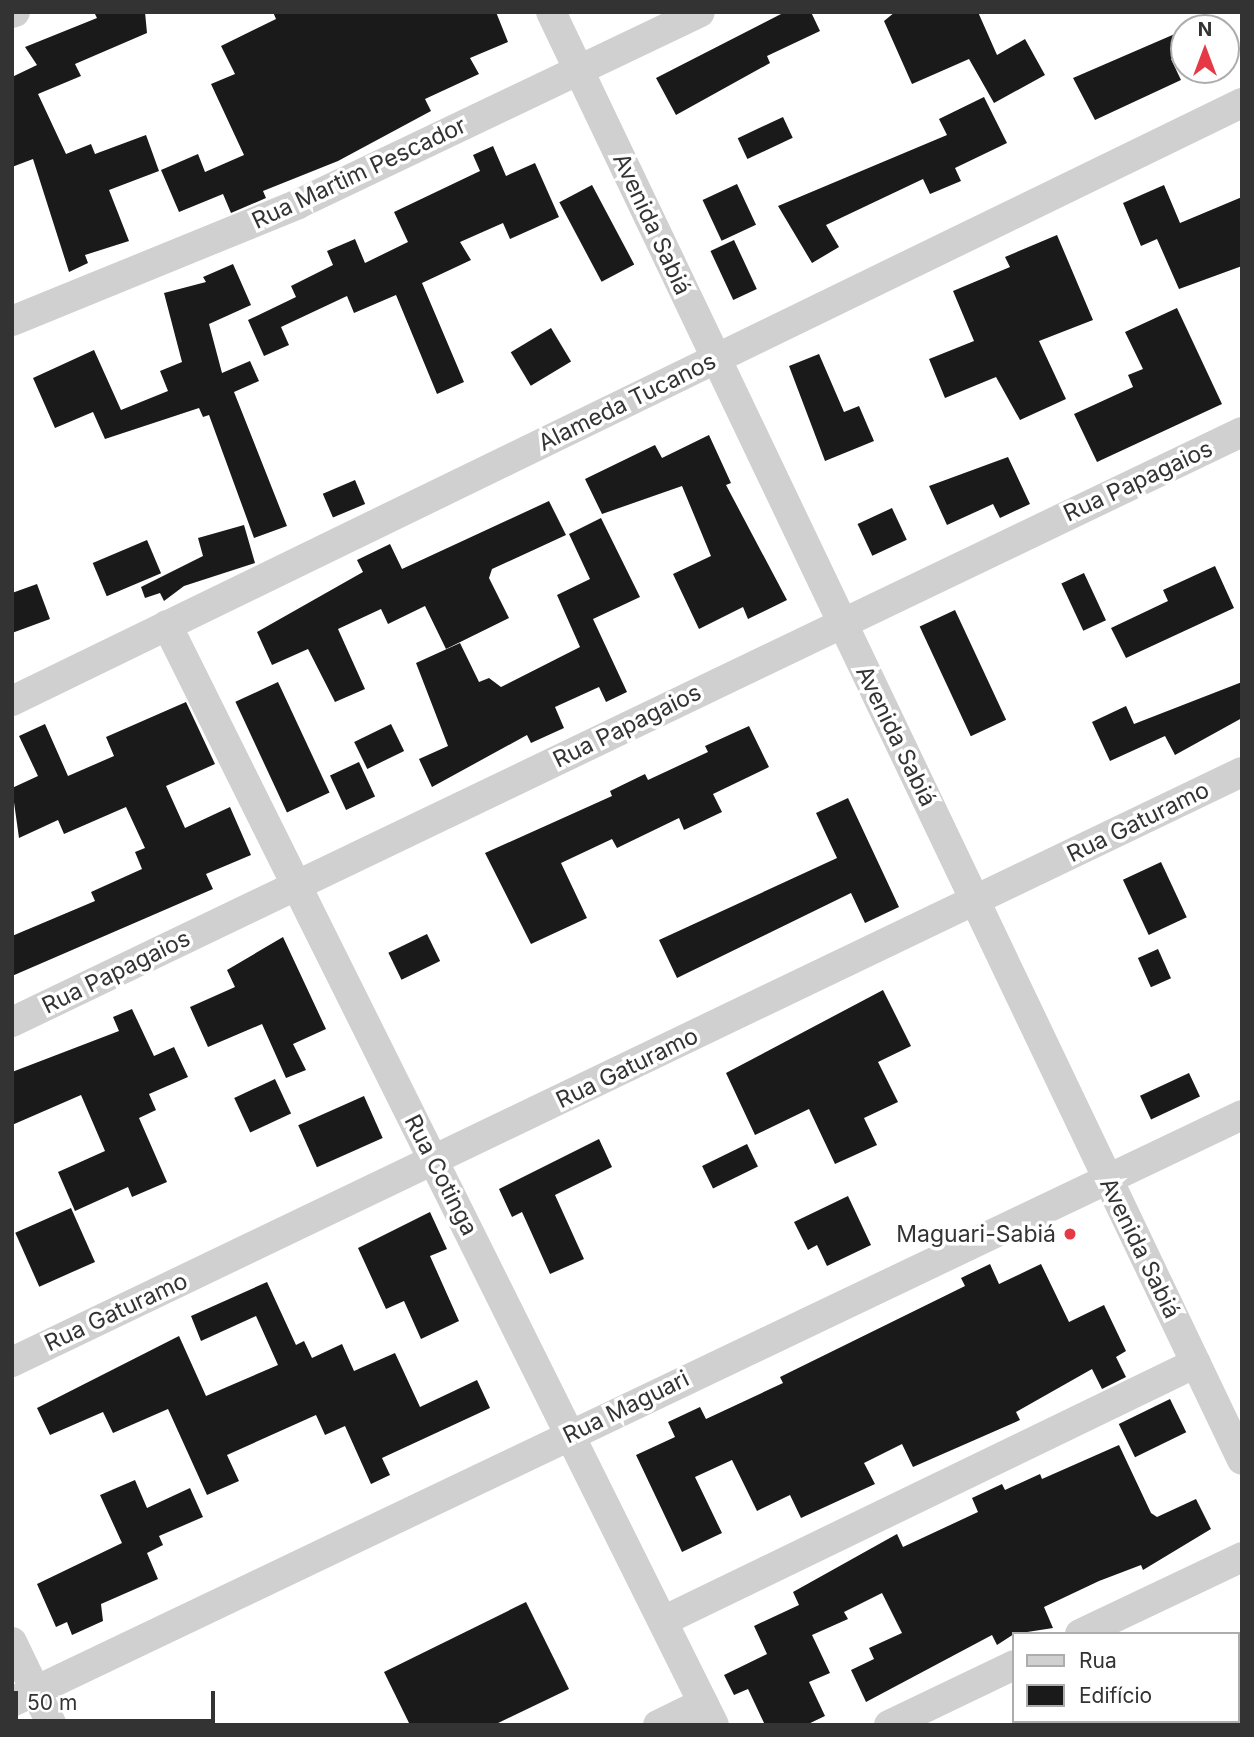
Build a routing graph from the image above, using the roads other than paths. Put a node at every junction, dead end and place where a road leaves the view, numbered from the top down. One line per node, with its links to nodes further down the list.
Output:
1 (551, 12): 3 (street, Avenida Sabiá)
2 (700, 12): 3 (street, Rua Martim Pescador)
3 (579, 70): 5 (street, Rua Martim Pescador); 6 (street, Avenida Sabiá)
4 (1242, 103): 6 (street, Alameda Tucanos)
5 (12, 321)
6 (716, 358): 8 (street, Avenida Sabiá); 9 (street, Alameda Tucanos)
7 (1242, 432): 8 (street, Rua Papagaios)
8 (841, 622): 12 (street, Rua Papagaios); 13 (street, Avenida Sabiá)
9 (167, 625): 10 (street, Alameda Tucanos); 12 (street, Rua Cotinga)
10 (12, 701)
11 (1242, 772): 13 (street, Rua Gaturamo)
12 (295, 887): 14 (street, Rua Papagaios); 16 (street, Rua Cotinga)
13 (974, 900): 16 (street, Rua Gaturamo); 17 (street, Avenida Sabiá)
14 (12, 1022)
15 (1242, 1115): 17 (street, Rua Maguari)
16 (434, 1161): 18 (street, Rua Gaturamo); 20 (street, Rua Cotinga)
17 (1106, 1177): 19 (street, Avenida Sabiá); 20 (street, Rua Maguari)
18 (12, 1362)
19 (1196, 1363): 21 (street, Avenida Sabiá); 23 (street)
20 (570, 1434): 23 (street, Rua Cotinga); 27 (street, Rua Maguari)
21 (1242, 1460)
22 (1242, 1557): 24 (street)
23 (663, 1621): 28 (street, Rua Cotinga)
24 (1084, 1632)
25 (12, 1642): 27 (street)
26 (1012, 1666): 31 (street)
27 (24, 1696): 29 (street)
28 (708, 1714): 30 (street)
29 (52, 1725)
30 (658, 1725)
31 (889, 1725)

